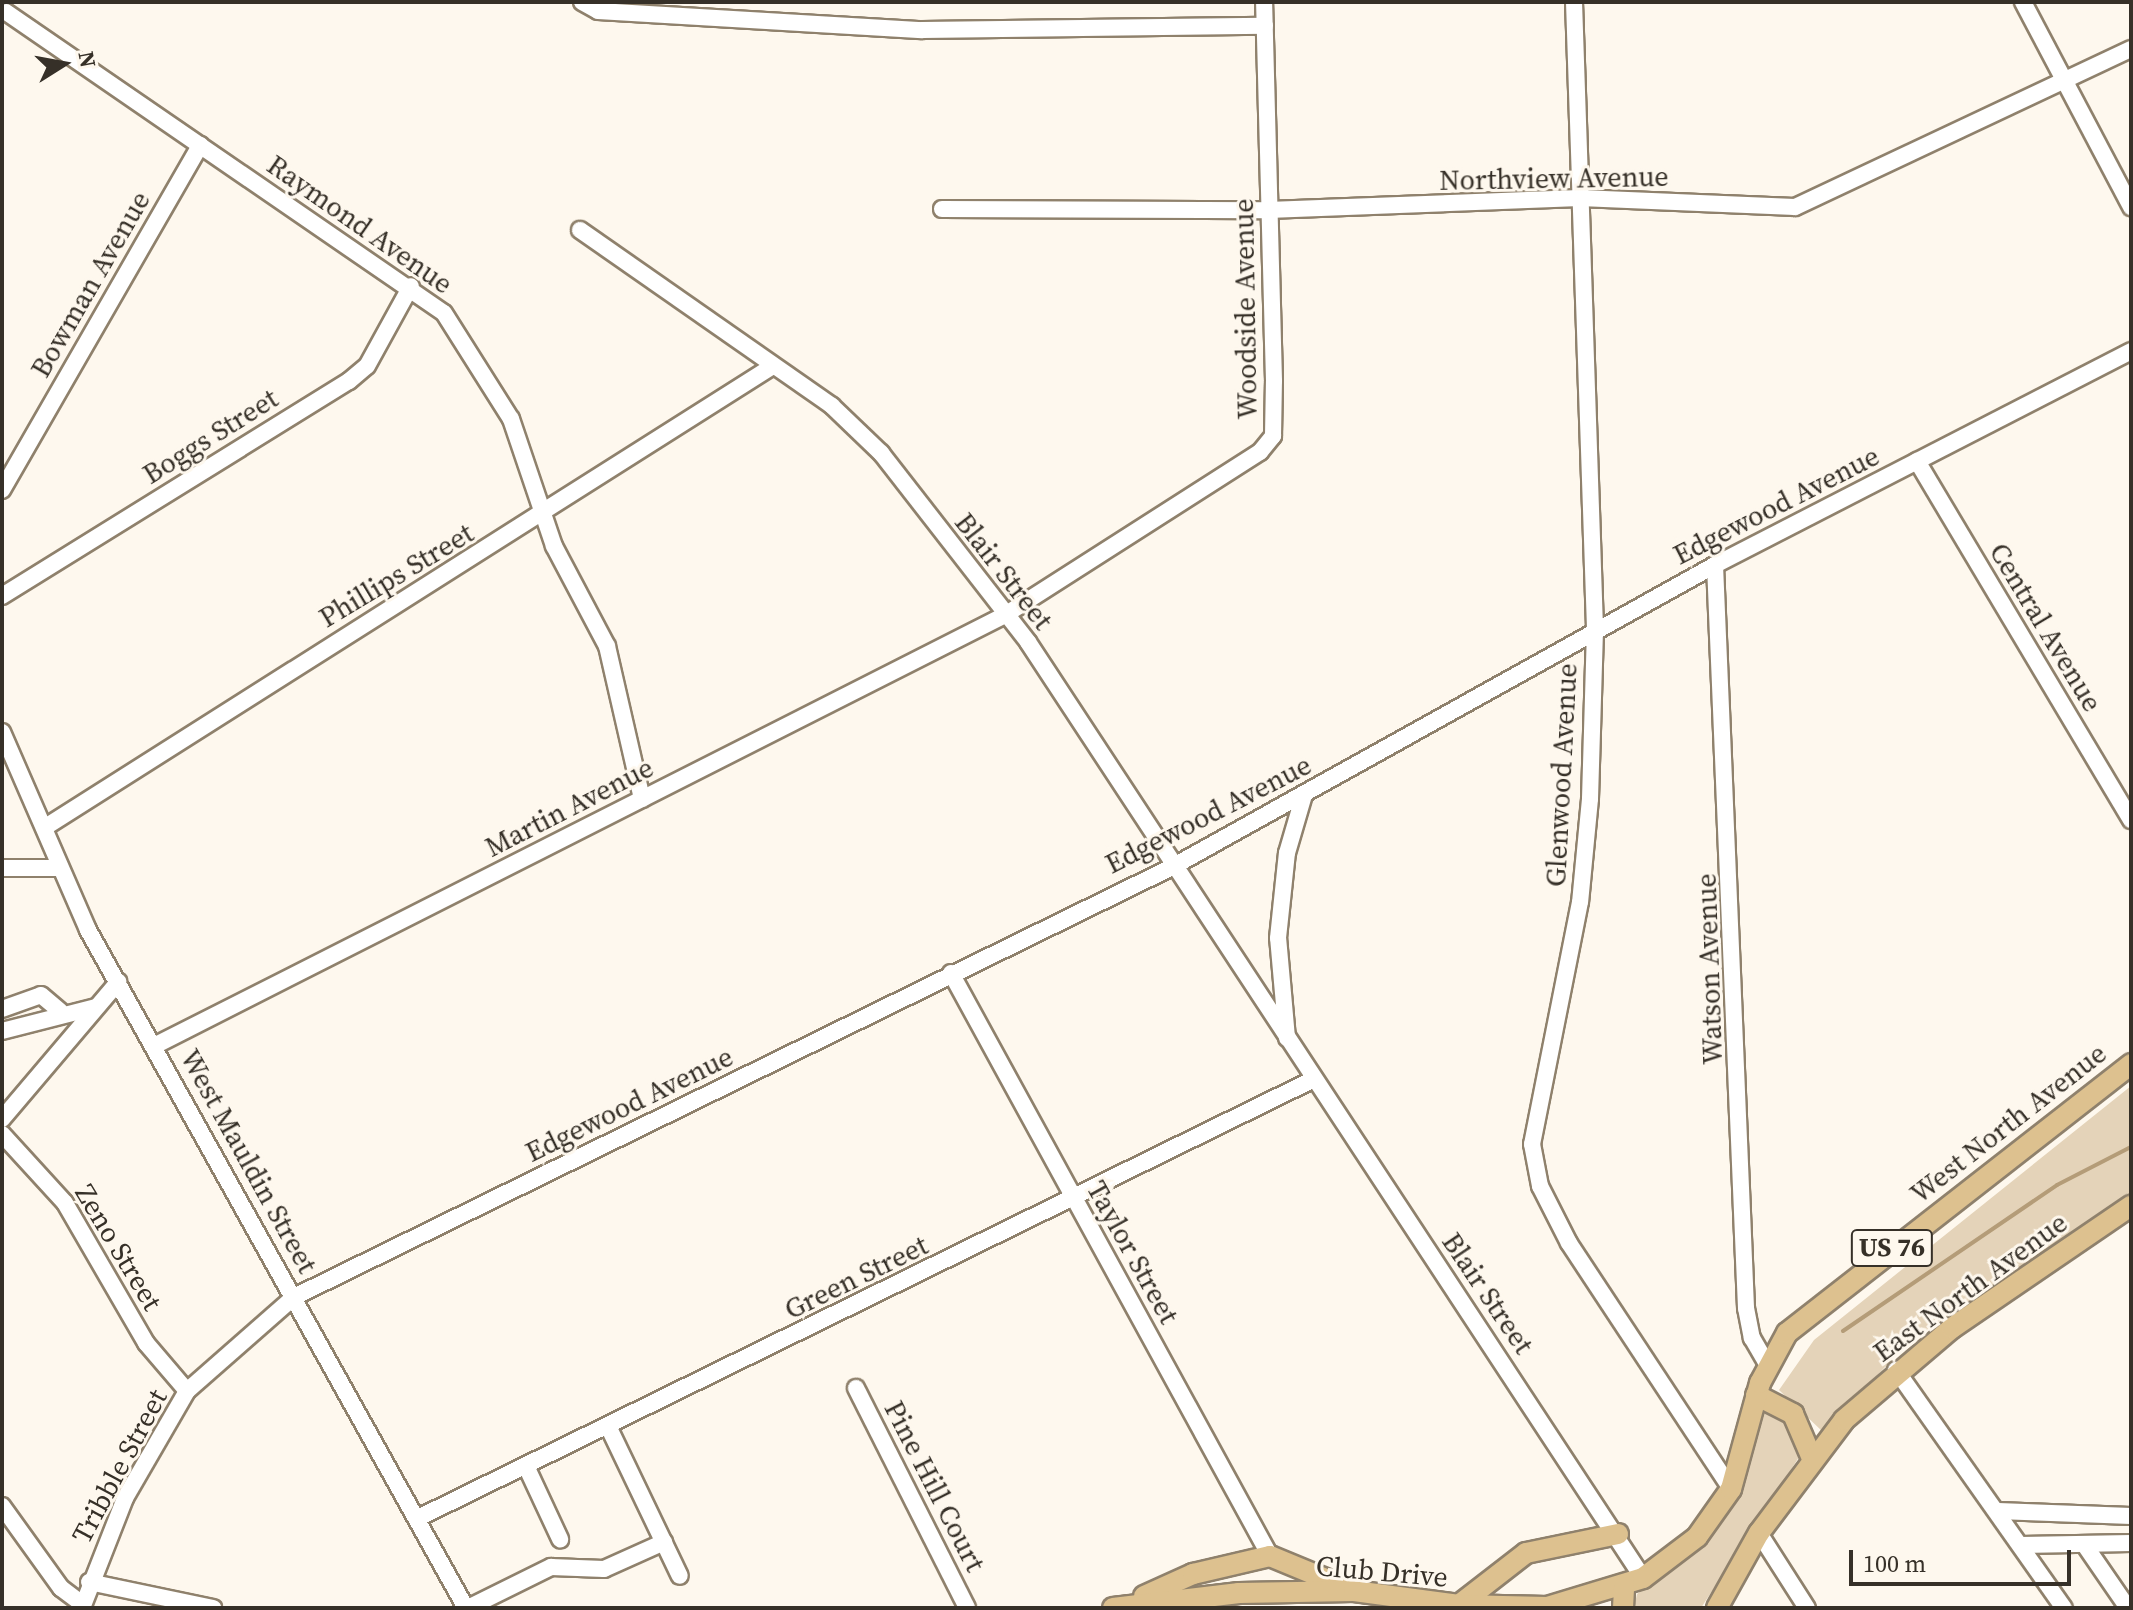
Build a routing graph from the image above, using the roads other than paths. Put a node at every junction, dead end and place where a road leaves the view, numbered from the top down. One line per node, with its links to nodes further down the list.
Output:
1 (582, 2): 6 (street)
2 (1264, 2): 6 (street, Woodside Avenue)
3 (1574, 2): 10 (street, Glenwood Avenue)
4 (2023, 2): 8 (street)
5 (7, 11): 9 (street, Raymond Avenue)
6 (1265, 26): 13 (street, Woodside Avenue)
7 (2131, 49): 8 (street, Northview Avenue)
8 (2064, 81): 10 (street, Northview Avenue); 11 (street)
9 (200, 145): 15 (street, Raymond Avenue); 19 (street, Bowman Avenue)
10 (1580, 198): 13 (street, Northview Avenue); 24 (street, Glenwood Avenue)
11 (2131, 207)
12 (942, 209): 13 (street, Northview Avenue)
13 (1268, 210): 23 (street, Woodside Avenue)
14 (580, 230): 17 (street, Blair Street)
15 (411, 286): 20 (street, Raymond Avenue); 22 (street, Boggs Street)
16 (2131, 351): 18 (street, Edgewood Avenue)
17 (771, 367): 20 (street, Phillips Street); 23 (street, Blair Street)
18 (1917, 461): 21 (street, Edgewood Avenue); 28 (street, Central Avenue)
19 (2, 490)
20 (544, 515): 27 (street, Raymond Avenue); 29 (street, Phillips Street)
21 (1715, 565): 24 (street, Edgewood Avenue); 48 (street, Watson Avenue)
22 (2, 596)
23 (1005, 615): 27 (street, Martin Avenue); 30 (street, Blair Street)
24 (1595, 630): 26 (street, Edgewood Avenue); 56 (street, Glenwood Avenue)
25 (2, 732): 29 (street, West Mauldin Street)
26 (1304, 795): 30 (street, Edgewood Avenue); 39 (street, Blair Street)
27 (642, 799): 40 (street, Martin Avenue)
28 (2131, 820)
29 (47, 826): 32 (street, West Mauldin Street)
30 (1172, 867): 33 (street, Edgewood Avenue); 39 (street, Blair Street)
31 (2, 868): 32 (street)
32 (60, 868): 34 (street, West Mauldin Street)
33 (951, 973): 45 (street, Taylor Street); 47 (street, Edgewood Avenue)
34 (118, 982): 35 (street); 40 (street, West Mauldin Street)
35 (96, 1007): 37 (street); 43 (street)
36 (2, 1009): 37 (street)
37 (60, 1011): 38 (street)
38 (2, 1031)
39 (1287, 1039): 42 (street, Blair Street)
40 (156, 1045): 47 (street, West Mauldin Street)
41 (2131, 1064): 48 (main road, West North Avenue / US 76)
42 (1314, 1079): 45 (street, Green Street); 62 (street, Blair Street)
43 (2, 1119)
44 (2, 1134): 51 (street, Zeno Street)
45 (1075, 1201): 53 (street, Green Street); 68 (street, Taylor Street)
46 (2131, 1206): 49 (main road, East North Avenue)
47 (294, 1297): 51 (street, Tribble Street); 60 (street, West Mauldin Street)
48 (1769, 1367): 52 (main road, West North Avenue / US 76)
49 (1896, 1370): 54 (main road, East North Avenue); 58 (street)
50 (856, 1388): 79 (street, Pine Hill Court)
51 (187, 1391): 71 (street, Tribble Street)
52 (1756, 1395): 54 (main road); 56 (main road, West North Avenue / US 76)
53 (608, 1426): 55 (street, Green Street); 64 (street)
54 (1811, 1456): 61 (main road, East North Avenue)
55 (526, 1466): 60 (street, Green Street); 63 (street)
56 (1731, 1489): 70 (main road, US 76)
57 (2, 1506): 75 (street)
58 (1998, 1511): 59 (street); 67 (street)
59 (2131, 1516)
60 (418, 1518): 78 (street, West Mauldin Street)
61 (1759, 1533): 81 (main road); 82 (street)
62 (1618, 1534): 70 (street, Blair Street); 74 (main road)
63 (560, 1539)
64 (664, 1542): 69 (street); 78 (street)
65 (2131, 1543): 66 (street)
66 (2084, 1544): 67 (street); 84 (street)
67 (2021, 1545): 83 (street)
68 (1270, 1556): 73 (main road); 76 (main road)
69 (680, 1576)
70 (1643, 1578): 72 (main road, Club Drive / US 76)
71 (89, 1582): 75 (street, Tribble Street); 77 (street)
72 (1624, 1587): 74 (main road, Club Drive / US 76); 80 (main road)
73 (1354, 1591): 74 (main road, Club Drive / US 76); 76 (main road, Club Drive / US 76)
74 (1459, 1605)
75 (82, 1606)
76 (1119, 1606)
77 (213, 1608)
78 (467, 1608)
79 (967, 1608)
80 (1623, 1608)
81 (1717, 1608)
82 (1807, 1608)
83 (2064, 1608)
84 (2128, 1608)

